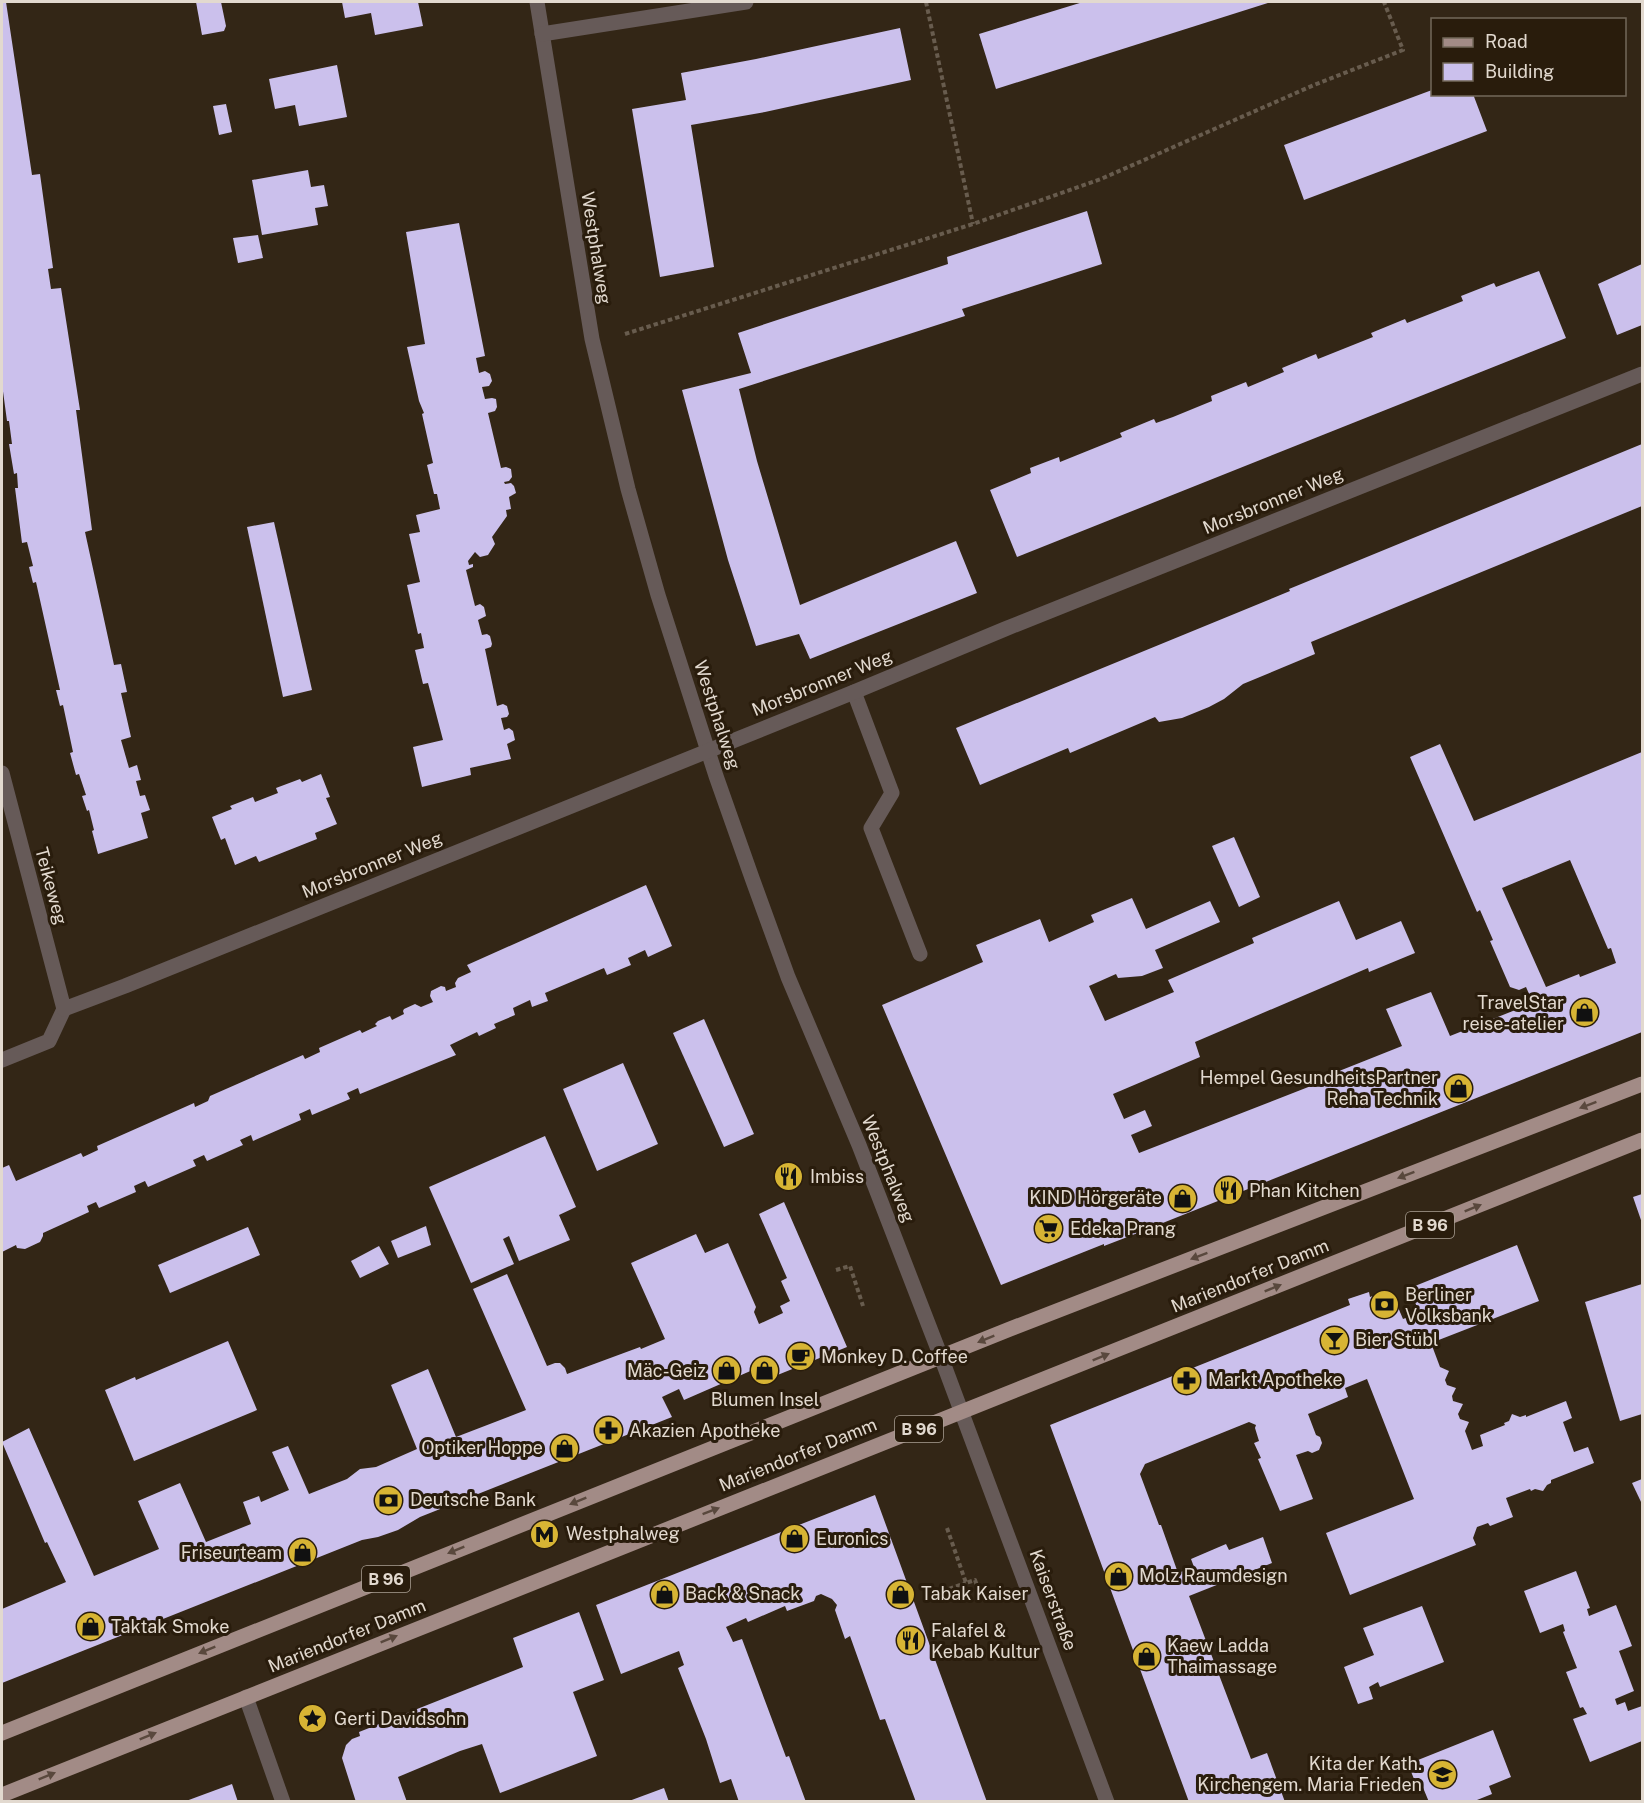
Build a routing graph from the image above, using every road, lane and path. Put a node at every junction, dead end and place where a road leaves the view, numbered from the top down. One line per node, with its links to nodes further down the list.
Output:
1 (537, 2): 5 (street, Westphalweg)
2 (746, 2): 5 (street)
3 (926, 2): 6 (path)
4 (1384, 2): 6 (path)
5 (542, 34): 10 (street, Westphalweg)
6 (973, 224): 7 (path)
7 (625, 334)
8 (1642, 374): 9 (street, Morsbronner Weg)
9 (854, 692): 10 (street, Morsbronner Weg); 12 (street)
10 (708, 751): 13 (street, Morsbronner Weg); 19 (street, Westphalweg)
11 (2, 773): 13 (street, Teikeweg)
12 (920, 954)
13 (64, 1009): 14 (street)
14 (2, 1060)
15 (1642, 1084): 19 (main road, Mariendorfer Damm / B 96, one-way to 19)
16 (1642, 1143): 20 (main road, Mariendorfer Damm / B 96, one-way to 16)
17 (836, 1270): 18 (path)
18 (863, 1306)
19 (941, 1357): 20 (street, Westphalweg); 26 (main road, Mariendorfer Damm / B 96, one-way to 26)
20 (962, 1412): 25 (main road, Mariendorfer Damm / B 96, one-way to 20); 29 (street, Kaiserstraße)
21 (947, 1528): 22 (path)
22 (966, 1583): 23 (path); 24 (path)
23 (949, 1589)
24 (979, 1591)
25 (246, 1697): 27 (main road, Mariendorfer Damm / B 96, one-way to 25); 28 (street)
26 (2, 1732)
27 (2, 1795)
28 (283, 1802)
29 (1107, 1802)

